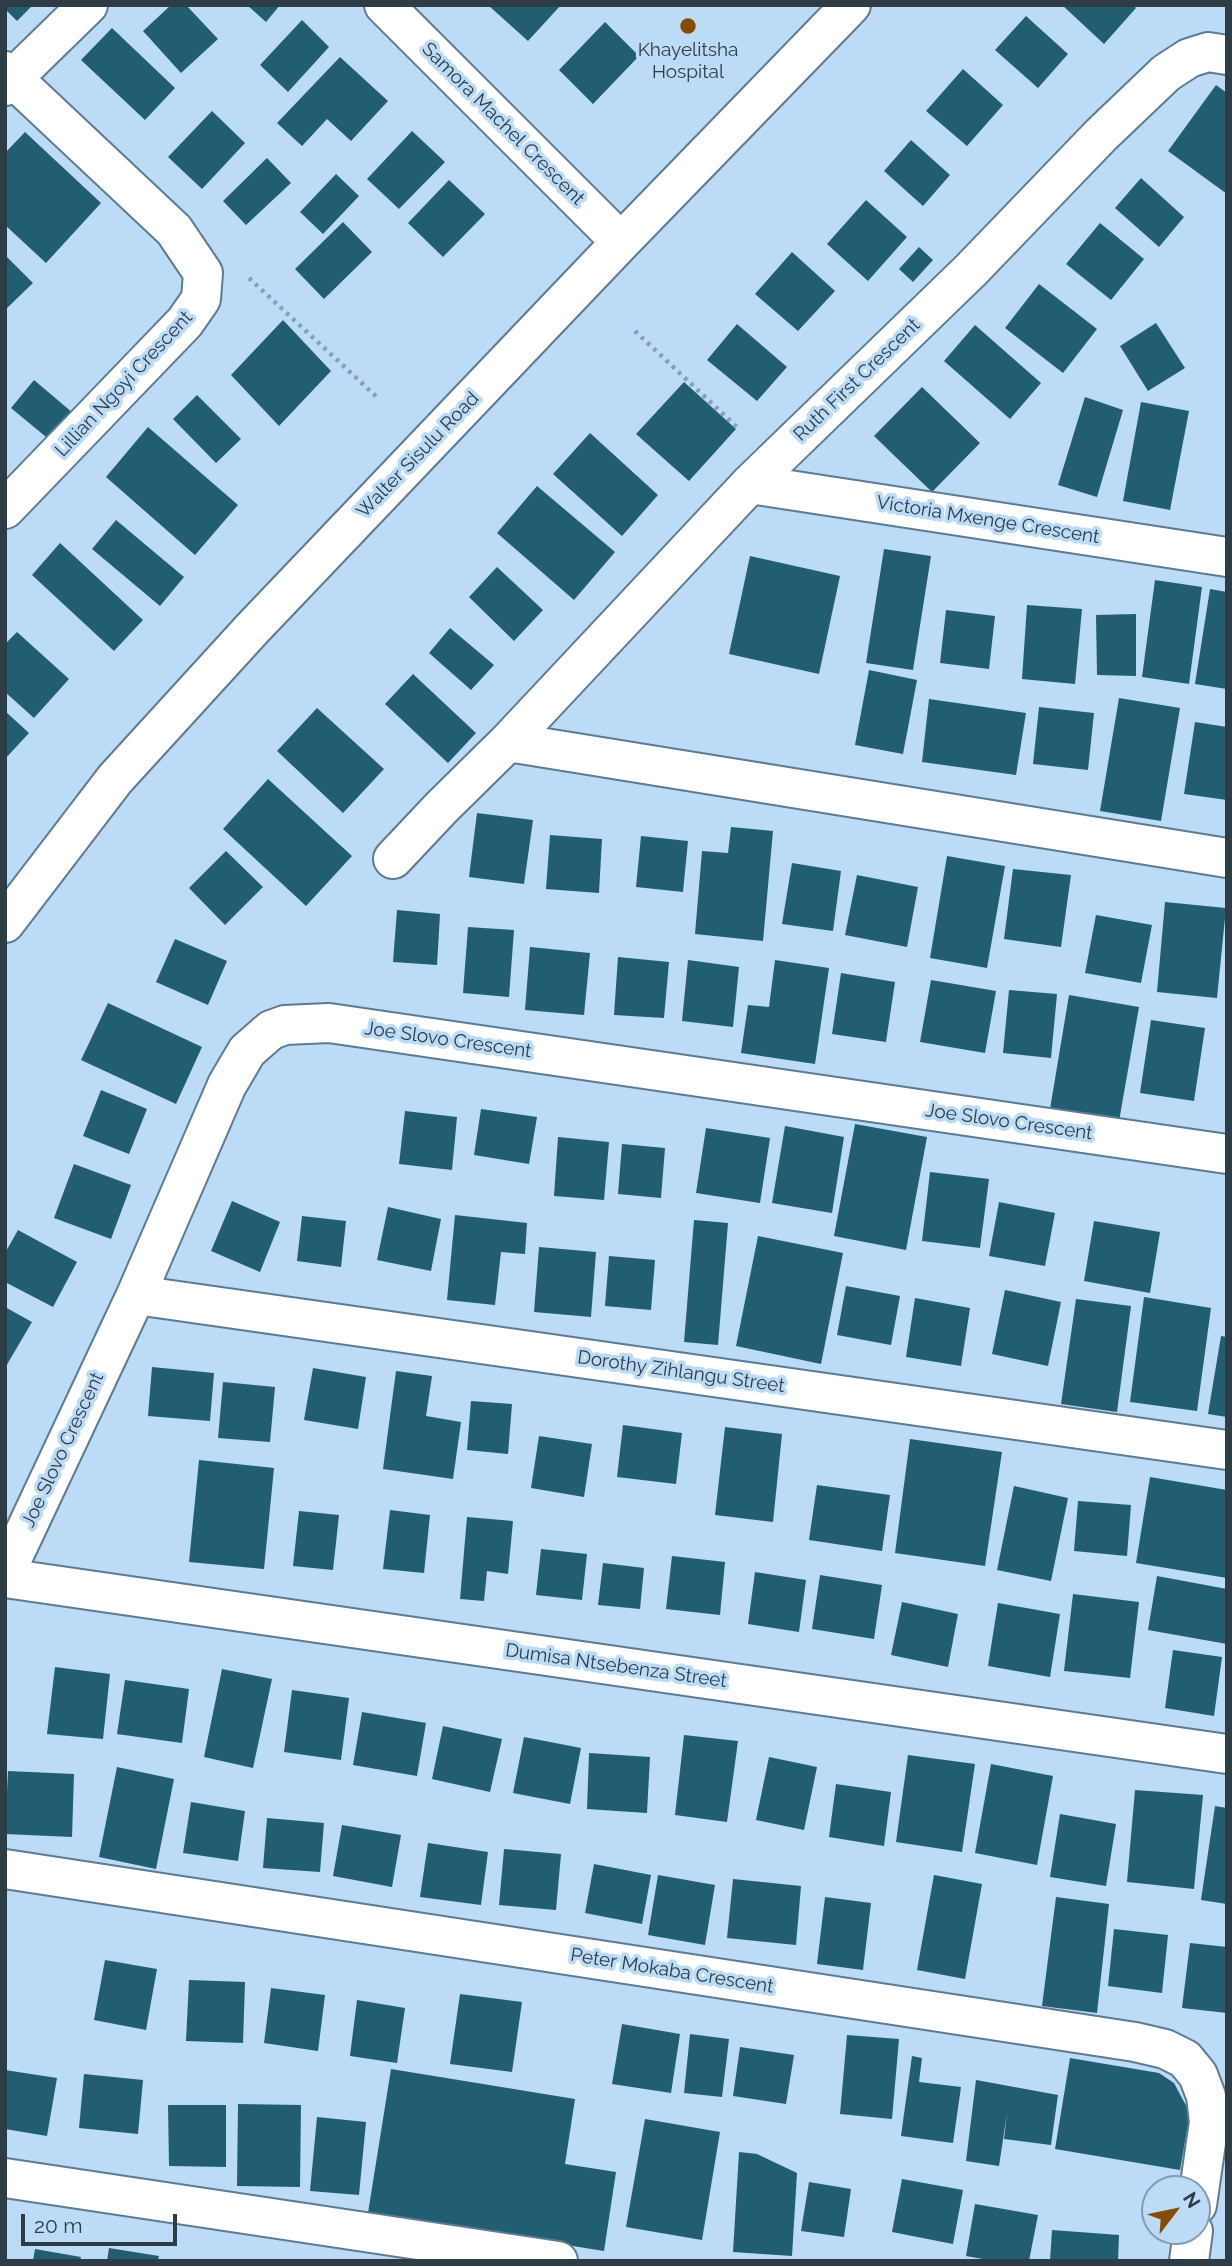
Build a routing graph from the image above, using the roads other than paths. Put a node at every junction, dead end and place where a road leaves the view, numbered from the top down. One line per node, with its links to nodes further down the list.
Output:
1 (88, 5): 5 (street)
2 (384, 5): 6 (street, Samora Machel Crescent)
3 (851, 5): 6 (street, Walter Sisulu Road)
4 (1227, 55): 7 (street, Ruth First Crescent)
5 (8, 78): 8 (street, Lillian Ngoyi Crescent)
6 (621, 242): 13 (street, Walter Sisulu Road)
7 (762, 472): 9 (street, Victoria Mxenge Crescent); 10 (street, Ruth First Crescent)
8 (5, 509)
9 (1227, 556)
10 (508, 742): 11 (street, Ruth First Crescent); 12 (street)
11 (393, 859)
12 (1227, 859)
13 (5, 923)
14 (1227, 1154): 15 (street, Joe Slovo Crescent)
15 (136, 1295): 16 (street, Dorothy Zihlangu Street); 17 (street, Joe Slovo Crescent)
16 (1227, 1450)
17 (5, 1576): 18 (street, Dumisa Ntsebenza Street)
18 (1227, 1754)
19 (5, 1869): 20 (street, Peter Mokaba Crescent)
20 (1201, 2175)
21 (5, 2178): 22 (street)
22 (558, 2261)

